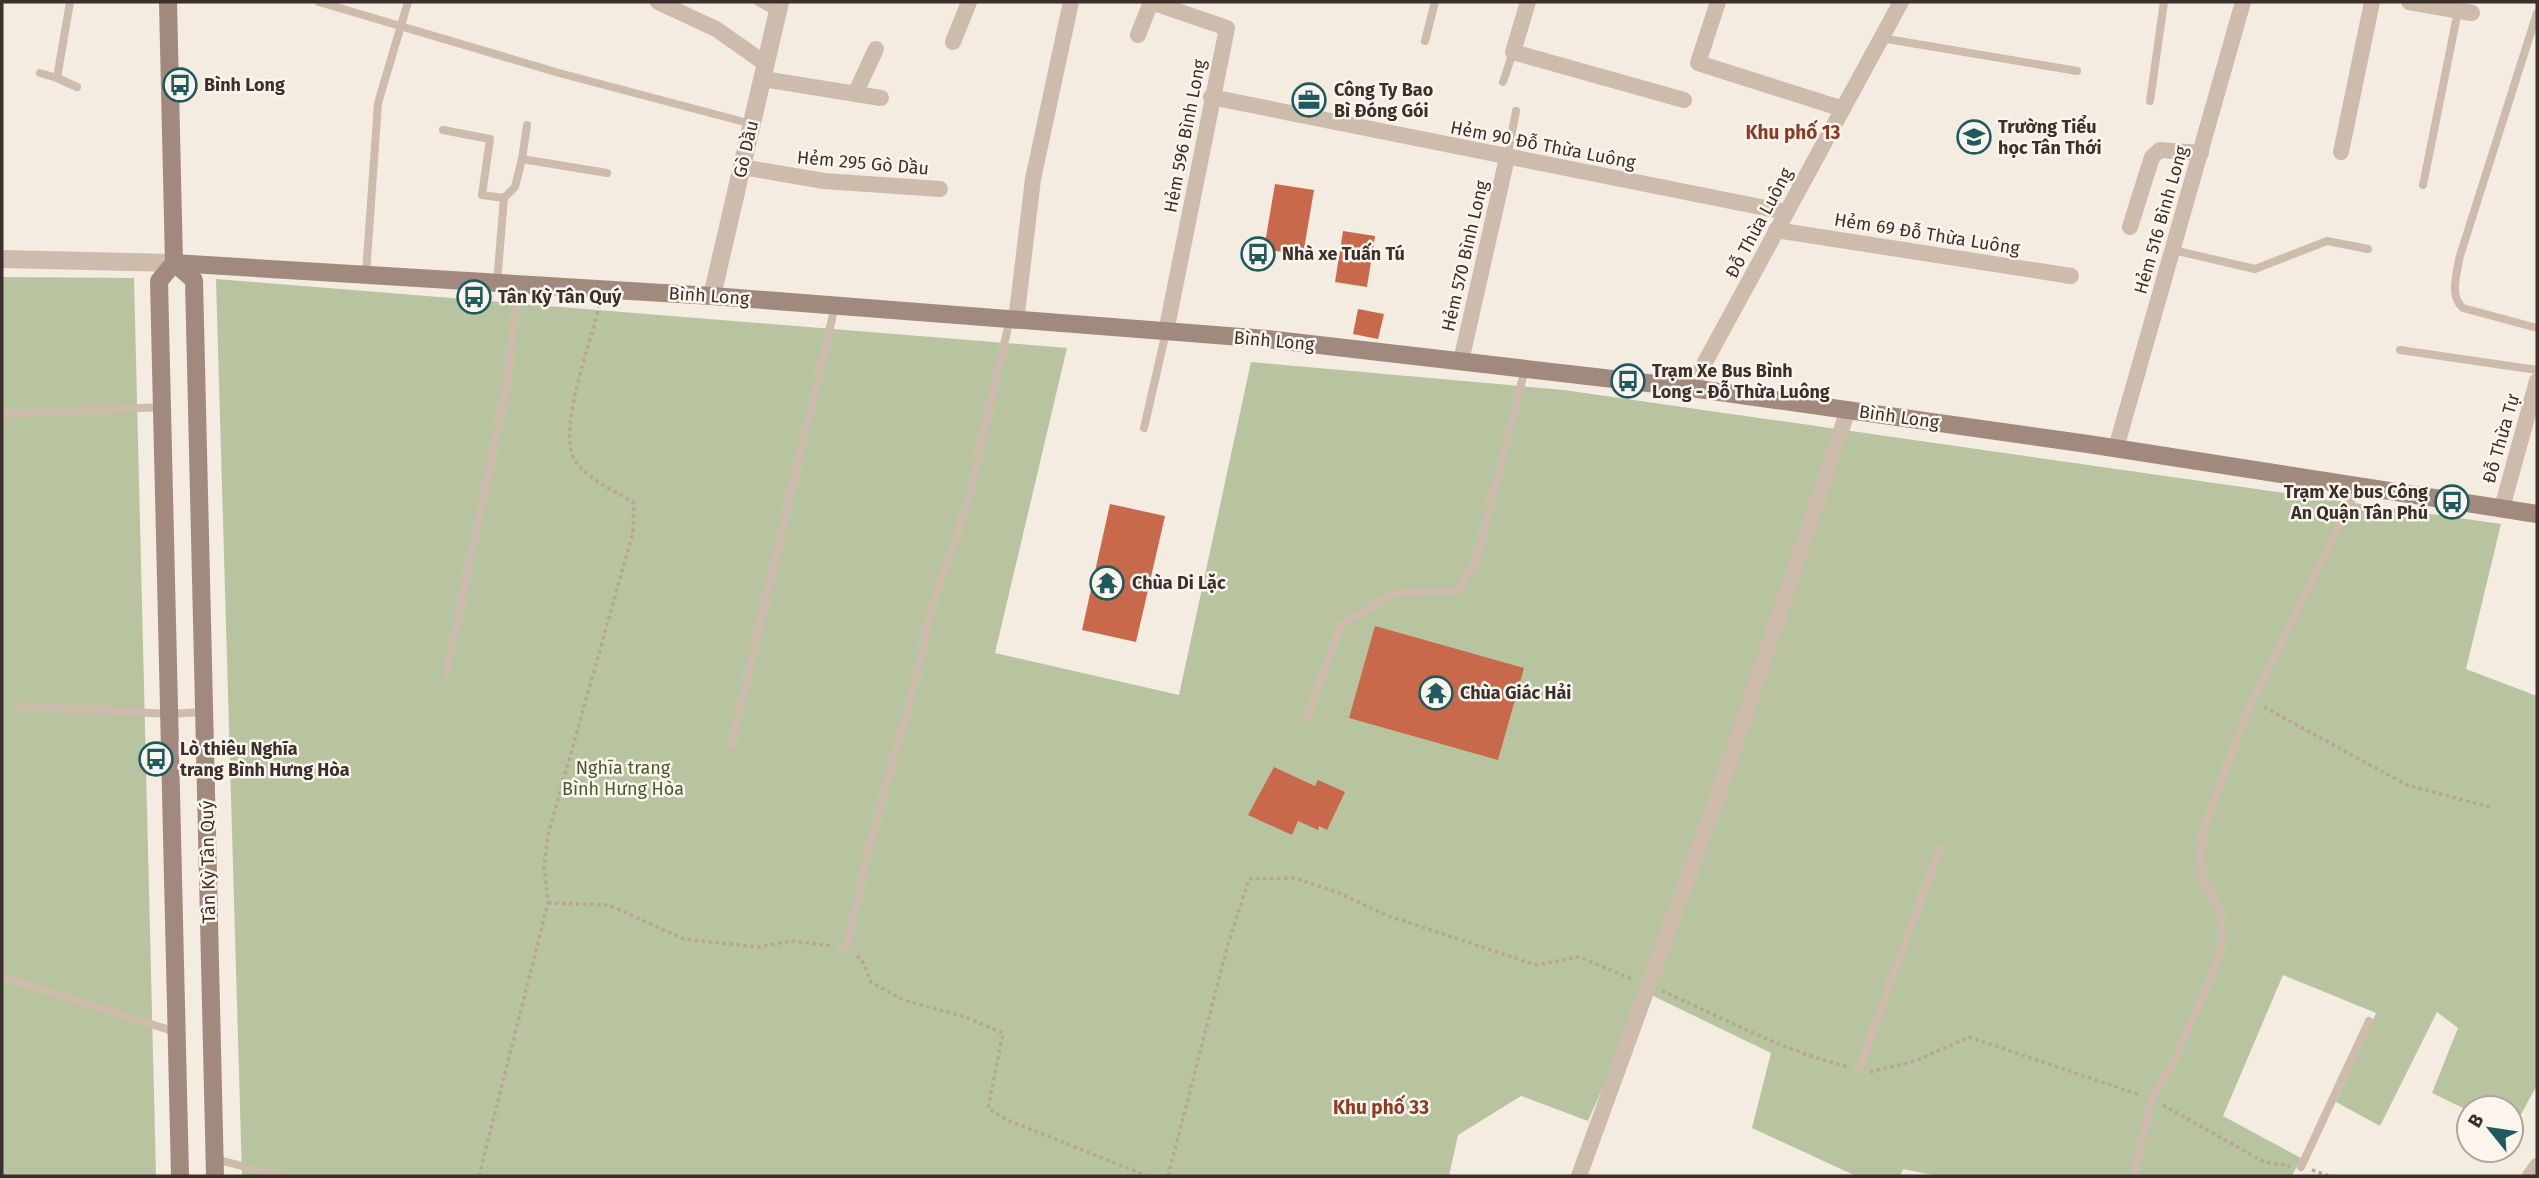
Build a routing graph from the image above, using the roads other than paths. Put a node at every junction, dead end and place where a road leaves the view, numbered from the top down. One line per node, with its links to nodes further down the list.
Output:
1 (70, 2): 31 (lane)
2 (168, 2): 59 (main road, Tân Kỳ Tân Quý)
3 (319, 2): 21 (lane)
4 (408, 2): 21 (lane)
5 (658, 2): 28 (street)
6 (758, 2): 18 (lane)
7 (969, 2): 25 (street)
8 (1071, 2): 66 (street)
9 (1151, 2): 22 (street); 35 (street, Hẻm 596 Bình Long)
10 (1435, 2): 24 (lane)
11 (1528, 2): 27 (street)
12 (1718, 2): 39 (street)
13 (1901, 2): 23 (street, Đỗ Thừa Luông)
14 (2164, 2): 38 (lane)
15 (2243, 2): 45 (street, Hẻm 516 Bình Long)
16 (2372, 2): 44 (street)
17 (2409, 2): 19 (street)
18 (779, 8): 28 (street, Gò Dầu)
19 (2465, 12): 50 (lane)
20 (2537, 13): 67 (lane)
21 (401, 25): 41 (lane); 60 (lane)
22 (1138, 35)
23 (1881, 38): 29 (lane); 39 (street, Đỗ Thừa Luông)
24 (1425, 41)
25 (953, 43)
26 (876, 49): 34 (street)
27 (1513, 52): 32 (lane); 37 (street)
28 (764, 71): 34 (street); 41 (street, Gò Dầu)
29 (2077, 71)
30 (40, 73): 31 (lane)
31 (57, 78): 33 (lane)
32 (1503, 82)
33 (77, 87)
34 (855, 94): 36 (street)
35 (1211, 97): 46 (street, Hẻm 90 Đỗ Thừa Luông); 68 (street, Hẻm 596 Bình Long)
36 (881, 98)
37 (1684, 100)
38 (2150, 101)
39 (1843, 109): 53 (street, Đỗ Thừa Luông)
40 (1517, 111): 46 (lane)
41 (752, 124): 48 (street, Gò Dầu)
42 (527, 125): 47 (lane)
43 (443, 130): 52 (lane)
44 (2341, 152)
45 (2201, 153): 54 (street); 57 (street, Hẻm 516 Bình Long)
46 (1507, 158): 53 (street, Hẻm 90 Đỗ Thừa Luông); 70 (street, Hẻm 570 Bình Long)
47 (522, 159): 49 (lane); 52 (lane)
48 (742, 167): 51 (street, Hẻm 295 Gò Dầu); 64 (street, Gò Dầu)
49 (607, 173)
50 (2423, 185)
51 (940, 189)
52 (504, 198): 62 (lane)
53 (1786, 212): 55 (street, Đỗ Thừa Luông)
54 (2130, 227)
55 (1776, 230): 61 (street, Hẻm 69 Đỗ Thừa Luông); 74 (street, Đỗ Thừa Luông)
56 (2368, 249): 57 (lane)
57 (2173, 250): 79 (street, Hẻm 516 Bình Long)
58 (2, 259): 59 (street, Bình Long)
59 (174, 263): 60 (main road, Bình Long); 75 (main road, Tân Kỳ Tân Quý); 85 (main road, Tân Kỳ Tân Quý)
60 (366, 274): 62 (main road, Bình Long)
61 (2071, 276)
62 (497, 283): 63 (main road, Bình Long)
63 (519, 284): 64 (main road, Bình Long); 83 (lane)
64 (712, 296): 65 (main road, Bình Long)
65 (835, 305): 66 (main road, Bình Long); 88 (lane)
66 (1013, 320): 68 (main road, Bình Long); 90 (lane)
67 (2537, 328)
68 (1166, 332): 70 (main road, Bình Long); 78 (lane)
69 (2400, 350): 72 (lane)
70 (1461, 361): 71 (main road, Bình Long)
71 (1525, 369): 74 (main road, Bình Long); 87 (lane)
72 (2537, 370)
73 (2537, 382): 81 (street, Đỗ Thừa Tự)
74 (1691, 388): 76 (main road, Bình Long)
75 (162, 407): 77 (lane); 86 (main road, Tân Kỳ Tân Quý)
76 (1848, 410): 79 (main road, Bình Long); 100 (street)
77 (2, 414)
78 (1144, 428)
79 (2116, 448): 80 (main road, Bình Long)
80 (2358, 487): 81 (main road, Bình Long); 101 (lane)
81 (2502, 508): 82 (main road, Bình Long)
82 (2537, 514)
83 (446, 674)
84 (19, 706): 86 (lane)
85 (204, 712): 86 (lane); 97 (main road, Tân Kỳ Tân Quý)
86 (169, 714): 93 (main road, Tân Kỳ Tân Quý)
87 (1306, 719)
88 (731, 746)
89 (1940, 848): 94 (lane)
90 (846, 949)
91 (2, 977): 93 (lane)
92 (2369, 1021): 96 (lane)
93 (176, 1032): 98 (main road, Tân Kỳ Tân Quý)
94 (1859, 1069)
95 (2537, 1166): 102 (street)
96 (2301, 1167)
97 (215, 1168): 99 (lane)
98 (180, 1176)
99 (281, 1176)
100 (1579, 1176)
101 (2133, 1176)
102 (2530, 1176)

